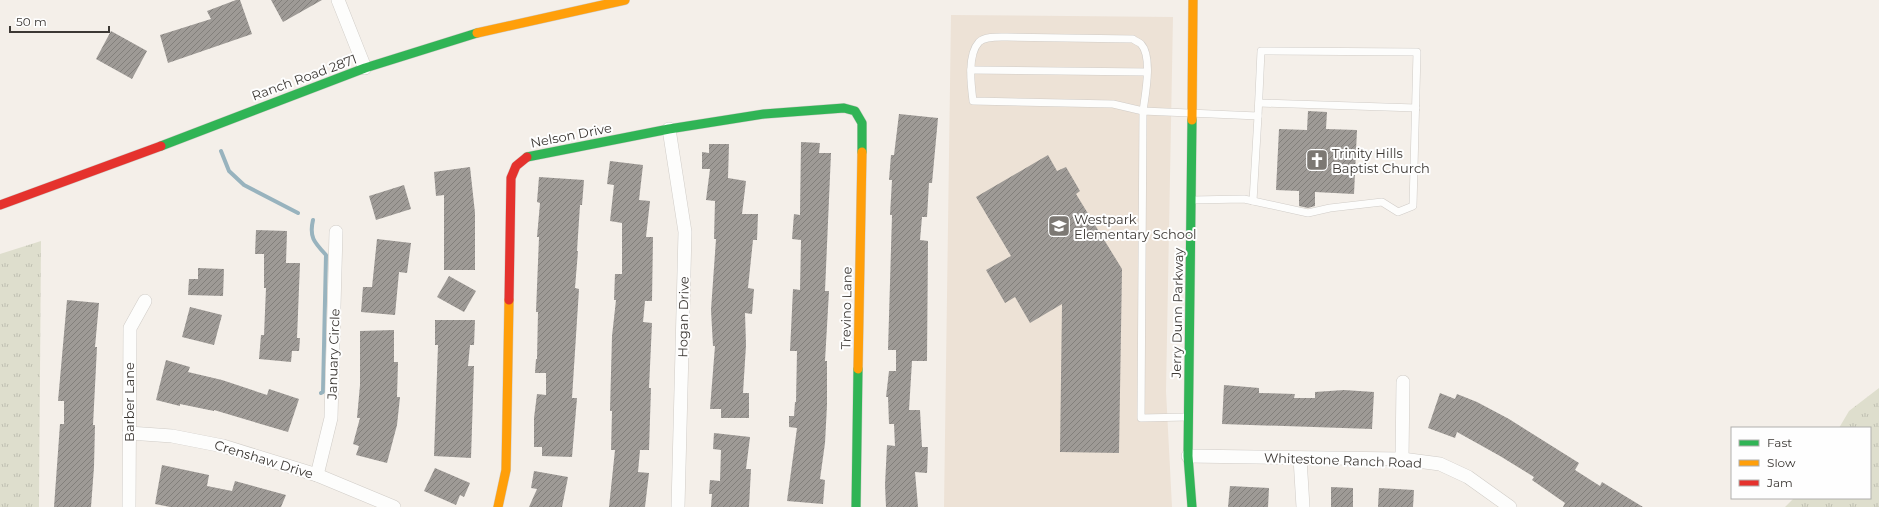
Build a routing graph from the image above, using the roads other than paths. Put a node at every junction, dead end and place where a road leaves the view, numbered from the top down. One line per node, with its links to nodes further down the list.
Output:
1 (338, 0): 4 (street)
2 (625, 0): 4 (street, Ranch Road 2871)
3 (1193, 0): 11 (street, Jerry Dunn Parkway)
4 (366, 68): 16 (street, Ranch Road 2871)
5 (971, 70): 6 (lane); 6 (lane); 9 (lane)
6 (1147, 72): 9 (lane)
7 (1259, 103): 8 (lane); 8 (lane); 12 (lane)
8 (1416, 108): 15 (lane)
9 (1143, 111): 11 (lane); 20 (lane)
10 (855, 112): 13 (street, Nelson Drive); 30 (street, Trevino Lane)
11 (1192, 114): 12 (lane); 14 (street, Jerry Dunn Parkway)
12 (1258, 116): 15 (lane)
13 (669, 128): 28 (street, Nelson Drive); 29 (street, Hogan Drive)
14 (1191, 200): 15 (lane); 20 (street, Jerry Dunn Parkway)
15 (1253, 201)
16 (0, 205)
17 (336, 232): 25 (street, January Circle)
18 (145, 301): 21 (street, Barber Lane)
19 (1403, 382): 24 (street)
20 (1189, 417): 22 (street, Jerry Dunn Parkway)
21 (129, 433): 25 (street, Crenshaw Drive); 26 (street, Barber Lane)
22 (1188, 456): 23 (street, Whitestone Ranch Road); 31 (street, Jerry Dunn Parkway)
23 (1300, 458): 24 (street, Whitestone Ranch Road); 32 (street)
24 (1402, 459): 33 (street, Whitestone Ranch Road)
25 (317, 475): 27 (street, Crenshaw Drive)
26 (129, 507)
27 (394, 507)
28 (498, 507)
29 (678, 507)
30 (856, 507)
31 (1192, 507)
32 (1303, 507)
33 (1510, 507)

